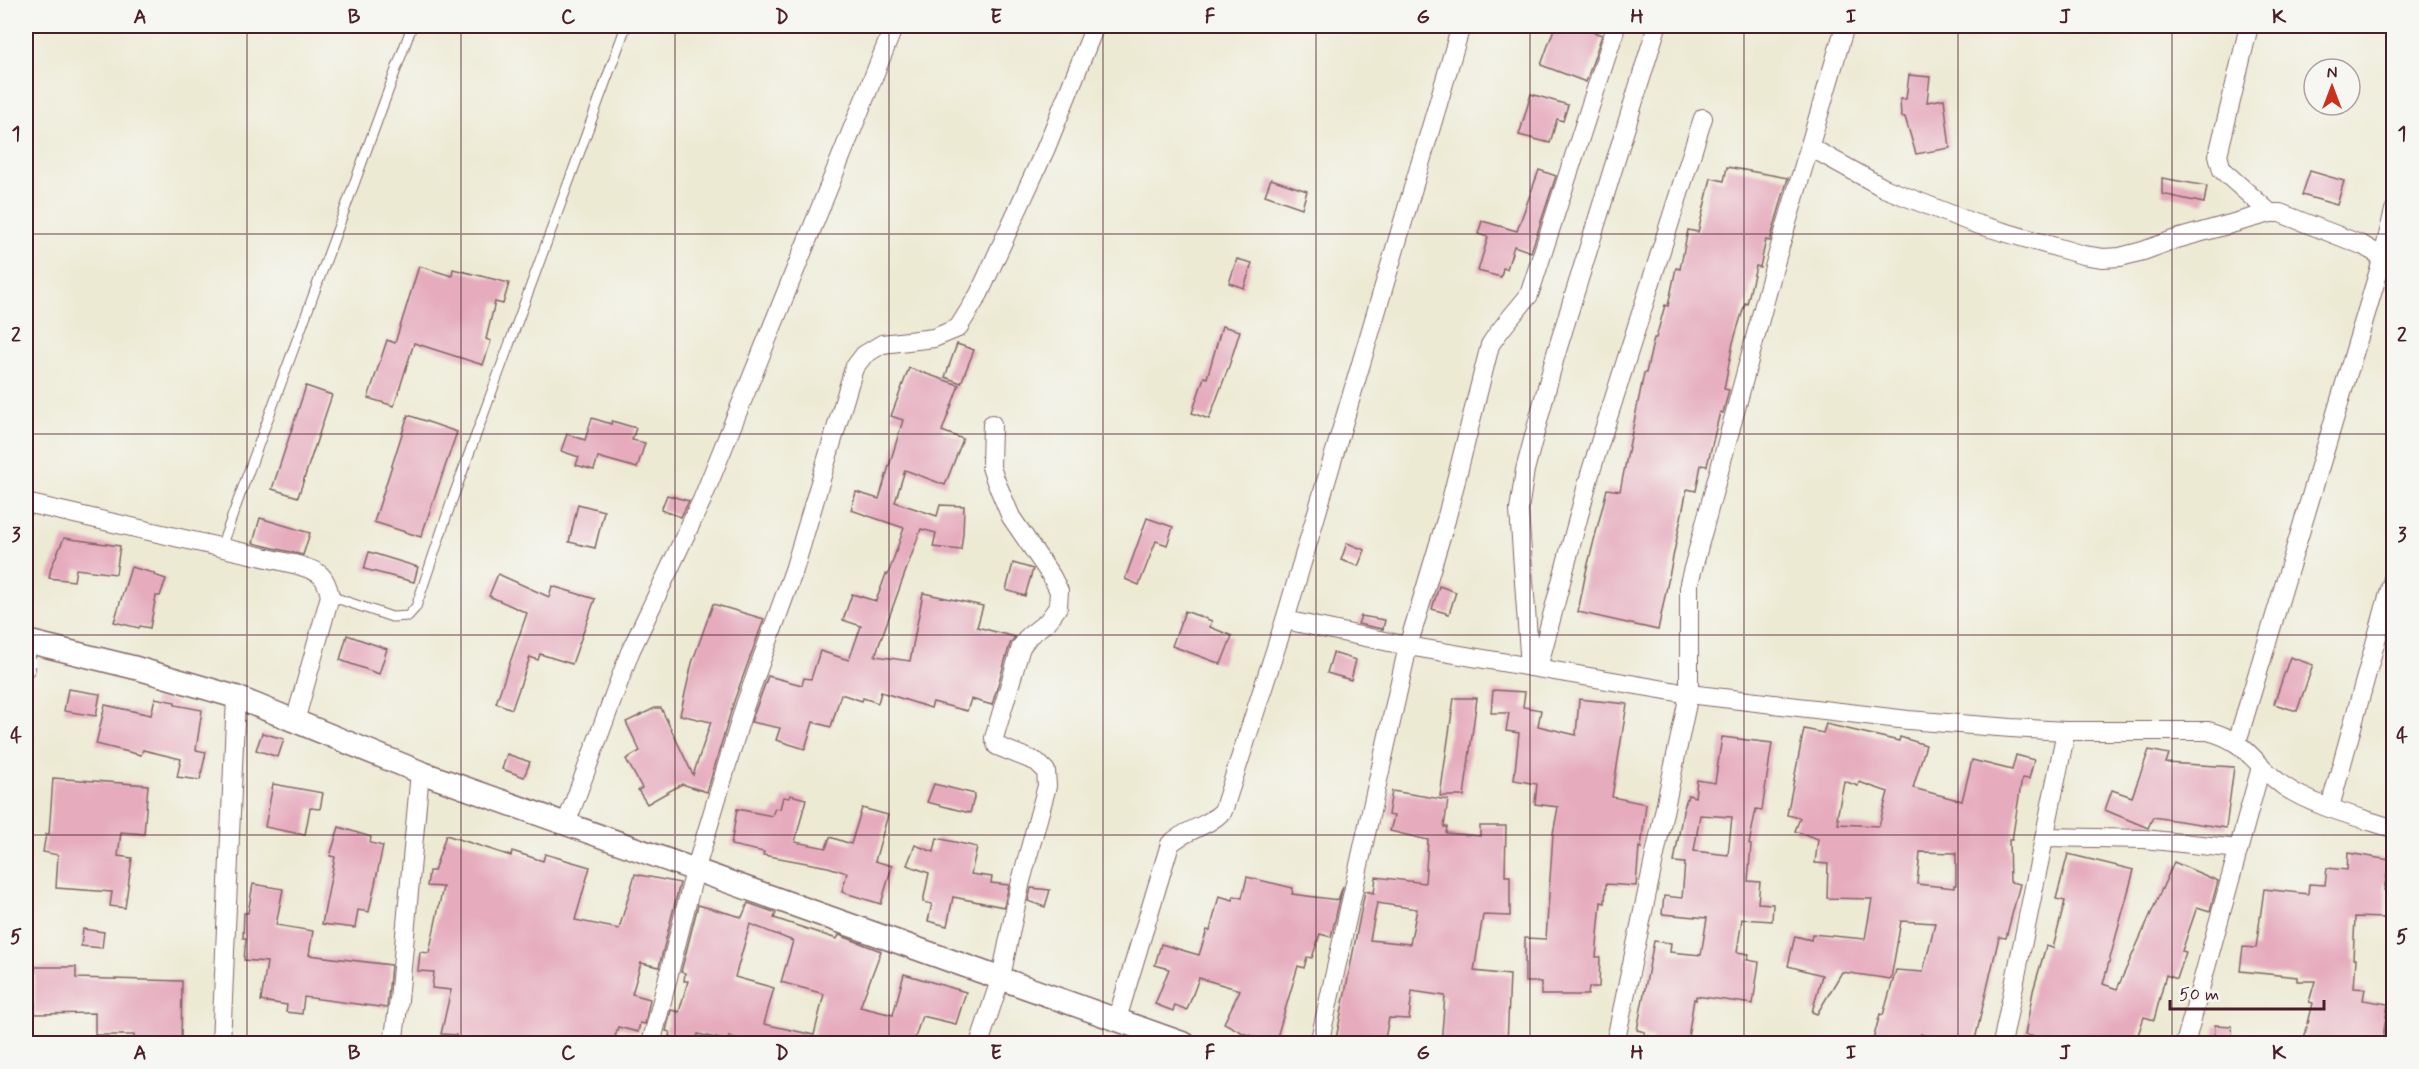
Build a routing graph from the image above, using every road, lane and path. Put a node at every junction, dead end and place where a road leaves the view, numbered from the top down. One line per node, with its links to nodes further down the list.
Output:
1 (412, 26): 17 (lane)
2 (626, 26): 19 (lane)
3 (894, 26): 33 (street)
4 (1095, 26): 37 (street)
5 (1461, 26): 20 (street)
6 (1657, 26): 24 (street)
7 (1845, 26): 11 (street)
8 (2249, 26): 13 (street)
9 (1615, 30): 22 (street)
10 (1703, 118): 24 (street)
11 (1810, 147): 13 (street); 25 (street)
12 (2394, 210): 14 (street)
13 (2270, 213): 14 (street)
14 (2383, 257): 29 (street)
15 (992, 424): 38 (street)
16 (26, 503): 17 (street)
17 (221, 547): 19 (street)
18 (2394, 575): 32 (street)
19 (330, 596): 27 (street)
20 (1285, 620): 22 (street); 39 (street)
21 (26, 641): 23 (street); 26 (street)
22 (1408, 646): 24 (street); 45 (street)
23 (26, 668)
24 (1534, 668): 25 (street)
25 (1689, 694): 28 (street); 46 (street)
26 (236, 697): 27 (street); 40 (street)
27 (295, 721): 31 (street)
28 (2066, 730): 29 (street); 35 (street)
29 (2237, 742): 30 (street)
30 (2261, 767): 32 (street); 36 (street)
31 (420, 772): 33 (street); 41 (street)
32 (2330, 807): 34 (street)
33 (566, 824): 37 (street)
34 (2394, 829)
35 (2044, 837): 36 (street); 47 (street)
36 (2239, 849): 48 (street)
37 (695, 871): 38 (street); 42 (street)
38 (1000, 977): 39 (street); 43 (street)
39 (1117, 1019): 44 (street)
40 (221, 1044)
41 (393, 1044)
42 (651, 1044)
43 (979, 1044)
44 (1185, 1044)
45 (1319, 1044)
46 (1615, 1044)
47 (2002, 1044)
48 (2185, 1044)

